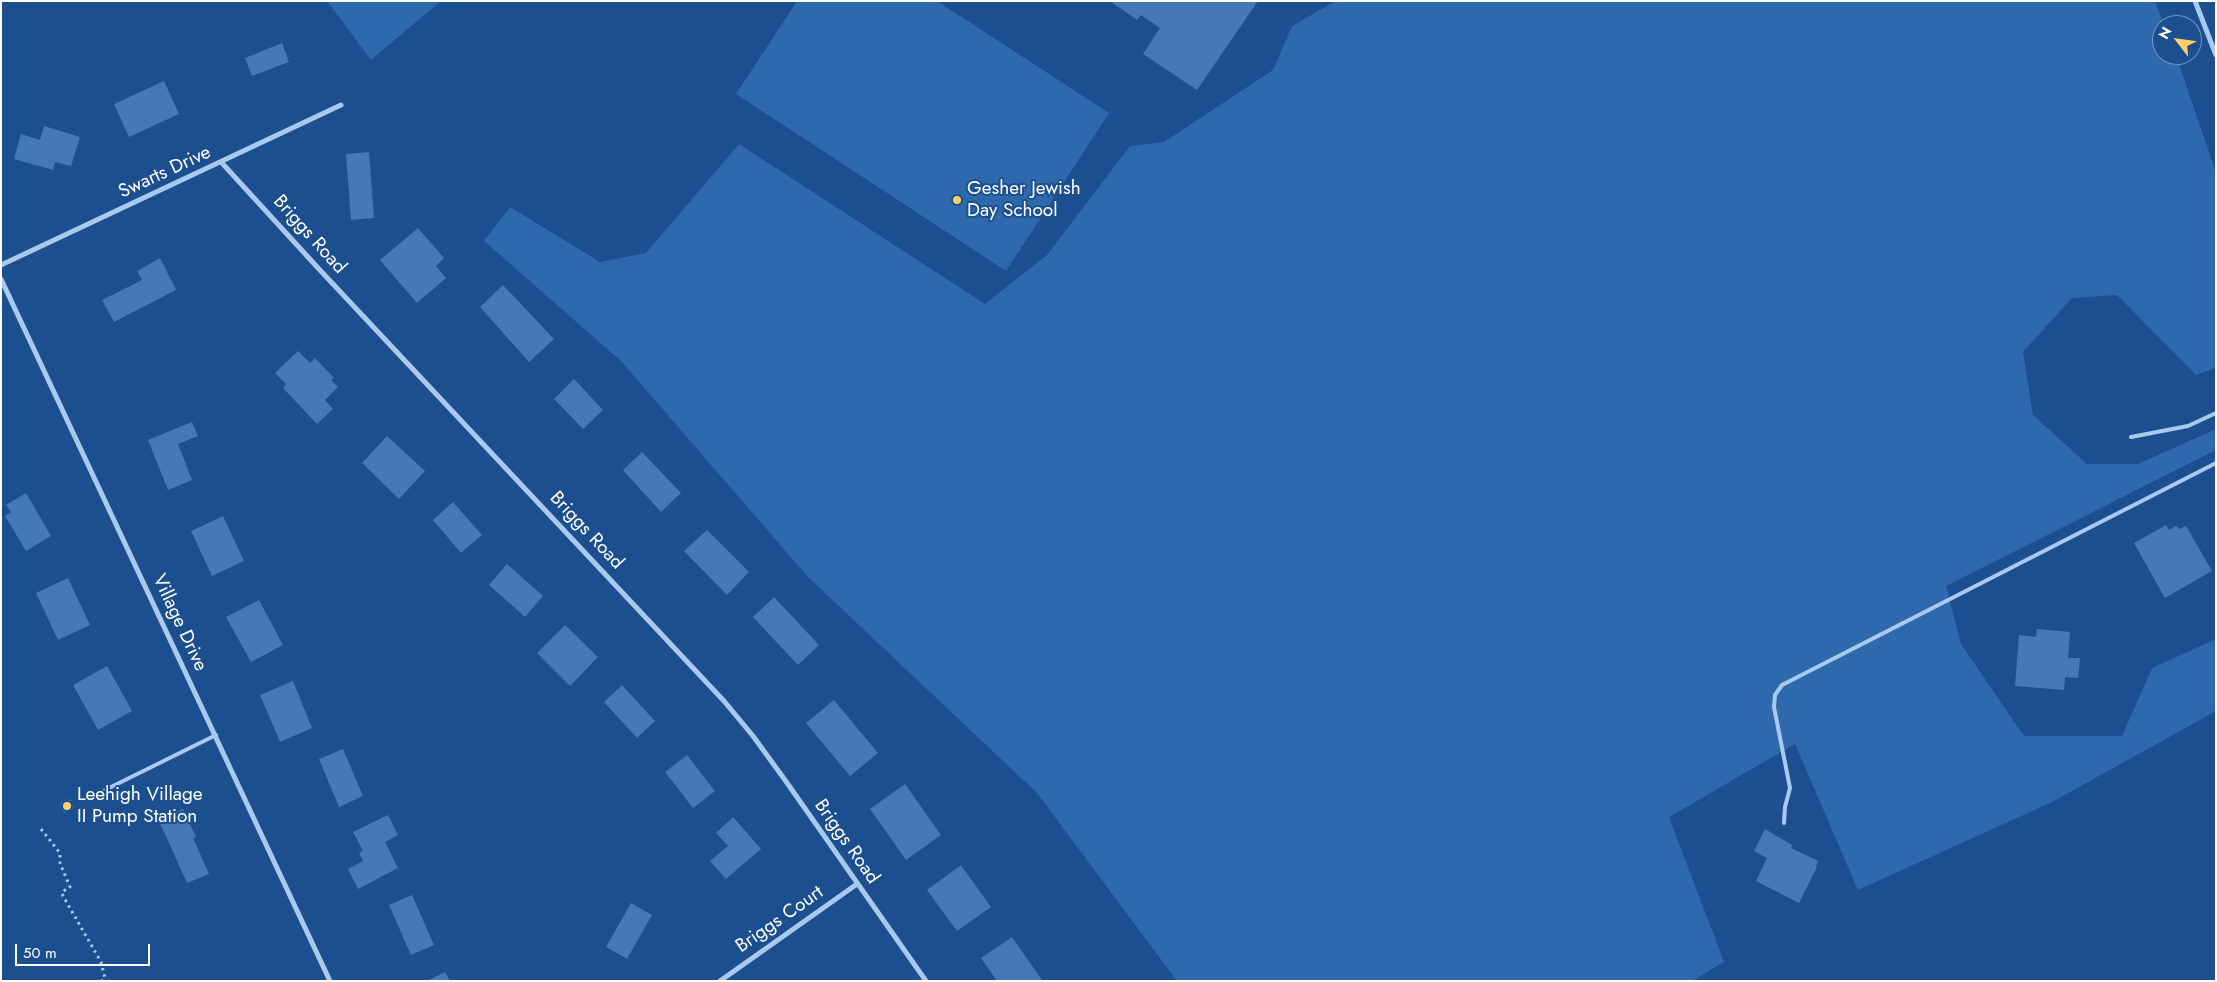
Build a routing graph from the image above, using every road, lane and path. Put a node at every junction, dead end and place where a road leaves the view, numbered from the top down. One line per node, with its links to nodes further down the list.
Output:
1 (2195, 1): 2 (street)
2 (2216, 55)
3 (341, 105): 4 (street, Swarts Drive)
4 (222, 163): 5 (street, Swarts Drive); 14 (street, Briggs Road)
5 (1, 265)
6 (1, 279): 10 (street, Village Drive)
7 (2216, 413): 8 (lane)
8 (2131, 437)
9 (2216, 463): 12 (lane)
10 (216, 735): 11 (lane); 16 (street, Village Drive)
11 (105, 790)
12 (1784, 823)
13 (41, 829): 15 (path)
14 (857, 884): 17 (street, Briggs Court); 18 (street, Briggs Road)
15 (102, 981)
16 (330, 981)
17 (720, 981)
18 (926, 981)

